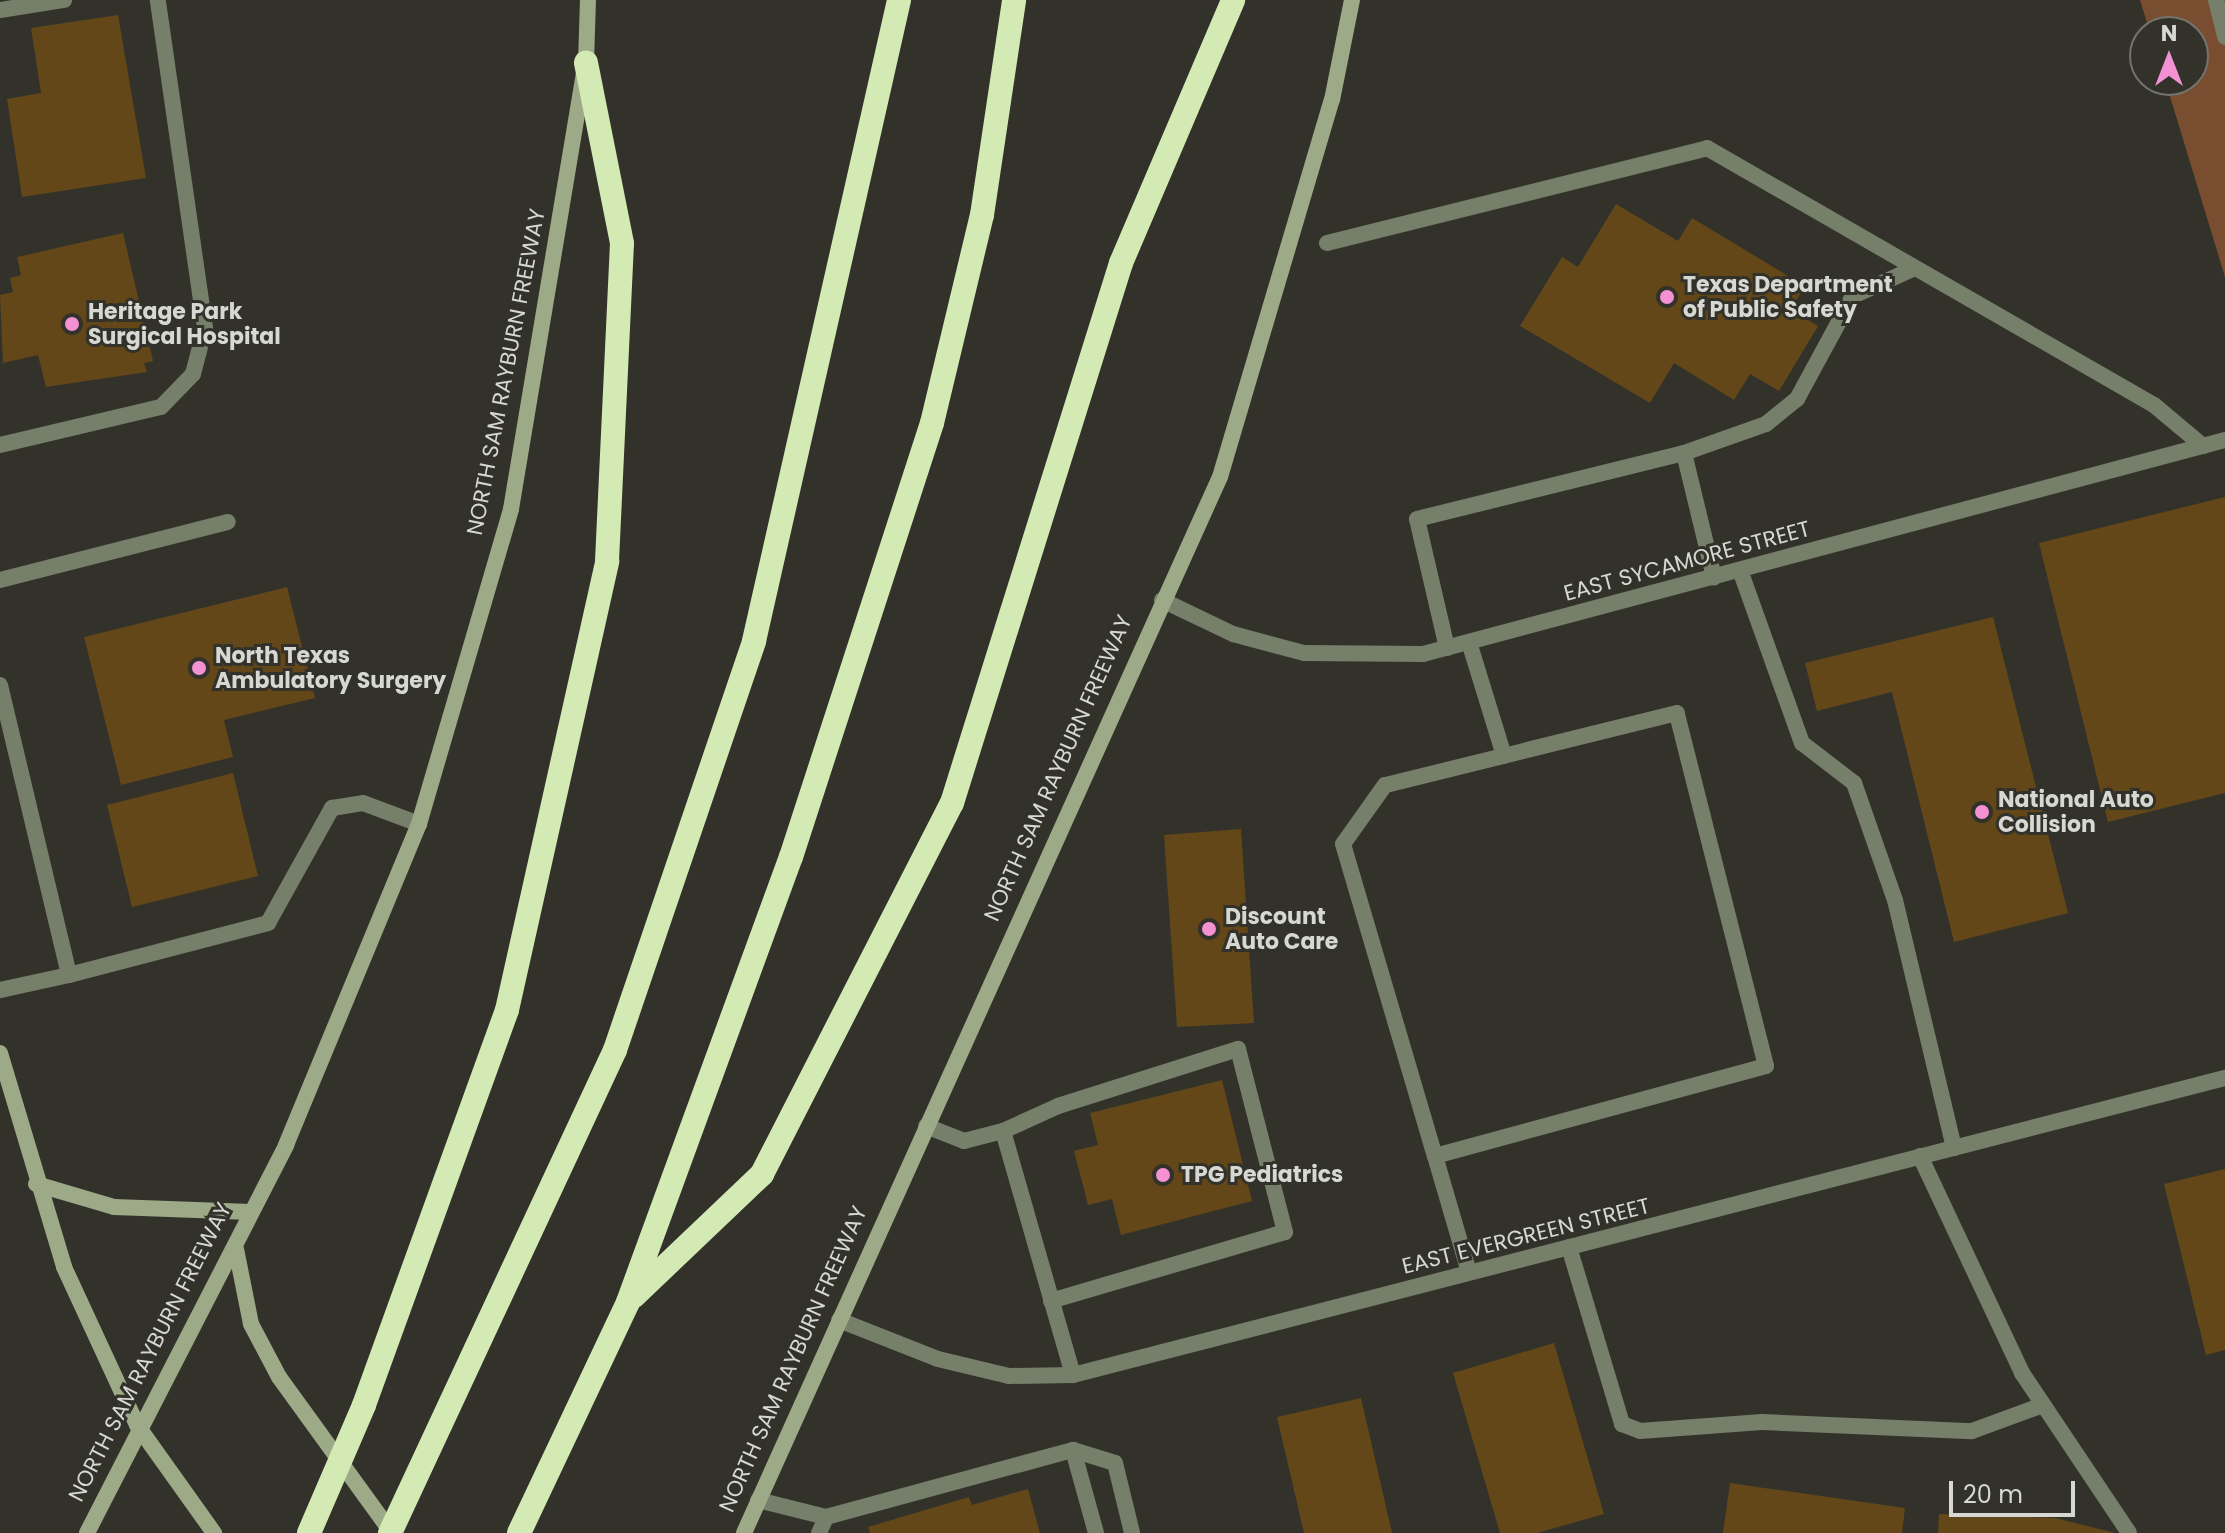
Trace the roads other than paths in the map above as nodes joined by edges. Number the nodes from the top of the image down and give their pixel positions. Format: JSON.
{"nodes":[{"id":1,"x":64,"y":0,"type":"edge"},
{"id":2,"x":158,"y":0,"type":"edge"},
{"id":3,"x":588,"y":0,"type":"edge"},
{"id":4,"x":899,"y":0,"type":"edge"},
{"id":5,"x":1014,"y":0,"type":"edge"},
{"id":6,"x":1233,"y":0,"type":"edge"},
{"id":7,"x":1352,"y":0,"type":"edge"},
{"id":8,"x":2216,"y":0,"type":"edge"},
{"id":9,"x":0,"y":10,"type":"edge"},
{"id":10,"x":2225,"y":37,"type":"edge"},
{"id":11,"x":586,"y":63,"type":"junction"},
{"id":12,"x":1327,"y":243,"type":"dead end"},
{"id":13,"x":1915,"y":268,"type":"junction"},
{"id":14,"x":2225,"y":440,"type":"edge"},
{"id":15,"x":0,"y":445,"type":"edge"},
{"id":16,"x":2203,"y":446,"type":"junction"},
{"id":17,"x":1684,"y":453,"type":"junction"},
{"id":18,"x":228,"y":522,"type":"dead end"},
{"id":19,"x":1740,"y":570,"type":"junction"},
{"id":20,"x":1,"y":574,"type":"edge"},
{"id":21,"x":1714,"y":577,"type":"junction"},
{"id":22,"x":1162,"y":600,"type":"junction"},
{"id":23,"x":1469,"y":642,"type":"junction"},
{"id":24,"x":1447,"y":648,"type":"junction"},
{"id":25,"x":0,"y":685,"type":"edge"},
{"id":26,"x":1504,"y":756,"type":"junction"},
{"id":27,"x":419,"y":824,"type":"junction"},
{"id":28,"x":69,"y":975,"type":"junction"},
{"id":29,"x":0,"y":990,"type":"edge"},
{"id":30,"x":0,"y":1053,"type":"edge"},
{"id":31,"x":2225,"y":1078,"type":"edge"},
{"id":32,"x":4,"y":1086,"type":"edge"},
{"id":33,"x":926,"y":1126,"type":"junction"},
{"id":34,"x":1003,"y":1131,"type":"junction"},
{"id":35,"x":1954,"y":1148,"type":"junction"},
{"id":36,"x":1435,"y":1156,"type":"junction"},
{"id":37,"x":1920,"y":1156,"type":"junction"},
{"id":38,"x":36,"y":1184,"type":"junction"},
{"id":39,"x":251,"y":1212,"type":"junction"},
{"id":40,"x":1569,"y":1247,"type":"junction"},
{"id":41,"x":236,"y":1249,"type":"junction"},
{"id":42,"x":1469,"y":1272,"type":"junction"},
{"id":43,"x":1051,"y":1301,"type":"junction"},
{"id":44,"x":628,"y":1302,"type":"junction"},
{"id":45,"x":839,"y":1320,"type":"junction"},
{"id":46,"x":1073,"y":1375,"type":"junction"},
{"id":47,"x":2043,"y":1405,"type":"junction"},
{"id":48,"x":137,"y":1425,"type":"junction"},
{"id":49,"x":1073,"y":1450,"type":"junction"},
{"id":50,"x":758,"y":1500,"type":"junction"},
{"id":51,"x":823,"y":1525,"type":"edge"},
{"id":52,"x":87,"y":1533,"type":"edge"},
{"id":53,"x":214,"y":1533,"type":"edge"},
{"id":54,"x":309,"y":1533,"type":"edge"},
{"id":55,"x":391,"y":1533,"type":"edge"},
{"id":56,"x":519,"y":1533,"type":"edge"},
{"id":57,"x":744,"y":1533,"type":"edge"},
{"id":58,"x":1096,"y":1533,"type":"edge"},
{"id":59,"x":1132,"y":1533,"type":"edge"},
{"id":60,"x":2129,"y":1533,"type":"edge"}],
"edges":[{"from":1,"to":9,"type":"street"},
{"from":2,"to":15,"type":"street"},
{"from":3,"to":11,"type":"main road","name":"NORTH SAM RAYBURN FREEWAY"},
{"from":4,"to":55,"type":"highway"},
{"from":5,"to":44,"type":"highway"},
{"from":6,"to":44,"type":"highway"},
{"from":7,"to":22,"type":"main road","name":"NORTH SAM RAYBURN FREEWAY"},
{"from":8,"to":10,"type":"street"},
{"from":11,"to":27,"type":"main road","name":"NORTH SAM RAYBURN FREEWAY"},
{"from":11,"to":54,"type":"highway"},
{"from":12,"to":13,"type":"street"},
{"from":13,"to":16,"type":"street"},
{"from":13,"to":17,"type":"street"},
{"from":14,"to":16,"type":"street","name":"EAST SYCAMORE STREET"},
{"from":16,"to":19,"type":"street","name":"EAST SYCAMORE STREET"},
{"from":17,"to":21,"type":"street"},
{"from":17,"to":24,"type":"street"},
{"from":18,"to":20,"type":"street"},
{"from":19,"to":21,"type":"street","name":"EAST SYCAMORE STREET"},
{"from":19,"to":35,"type":"street"},
{"from":21,"to":23,"type":"street","name":"EAST SYCAMORE STREET"},
{"from":22,"to":24,"type":"street","name":"EAST SYCAMORE STREET"},
{"from":22,"to":33,"type":"main road","name":"NORTH SAM RAYBURN FREEWAY"},
{"from":23,"to":24,"type":"street","name":"EAST SYCAMORE STREET"},
{"from":23,"to":26,"type":"street"},
{"from":25,"to":28,"type":"street"},
{"from":26,"to":36,"type":"street"},
{"from":26,"to":36,"type":"street"},
{"from":27,"to":28,"type":"street"},
{"from":27,"to":39,"type":"main road","name":"NORTH SAM RAYBURN FREEWAY"},
{"from":28,"to":29,"type":"street"},
{"from":30,"to":32,"type":"main road"},
{"from":31,"to":35,"type":"street","name":"EAST EVERGREEN STREET"},
{"from":32,"to":38,"type":"main road"},
{"from":33,"to":34,"type":"street"},
{"from":33,"to":45,"type":"main road","name":"NORTH SAM RAYBURN FREEWAY"},
{"from":34,"to":43,"type":"street"},
{"from":34,"to":43,"type":"street"},
{"from":35,"to":37,"type":"street","name":"EAST EVERGREEN STREET"},
{"from":36,"to":42,"type":"street"},
{"from":37,"to":40,"type":"street","name":"EAST EVERGREEN STREET"},
{"from":37,"to":47,"type":"street"},
{"from":38,"to":39,"type":"main road"},
{"from":38,"to":48,"type":"main road"},
{"from":39,"to":41,"type":"main road","name":"NORTH SAM RAYBURN FREEWAY"},
{"from":40,"to":42,"type":"street","name":"EAST EVERGREEN STREET"},
{"from":40,"to":47,"type":"street"},
{"from":41,"to":48,"type":"main road","name":"NORTH SAM RAYBURN FREEWAY"},
{"from":41,"to":55,"type":"main road"},
{"from":42,"to":46,"type":"street","name":"EAST EVERGREEN STREET"},
{"from":43,"to":46,"type":"street"},
{"from":44,"to":56,"type":"highway"},
{"from":45,"to":46,"type":"street","name":"EAST EVERGREEN STREET"},
{"from":45,"to":50,"type":"main road","name":"NORTH SAM RAYBURN FREEWAY"},
{"from":47,"to":60,"type":"street"},
{"from":48,"to":52,"type":"main road","name":"NORTH SAM RAYBURN FREEWAY"},
{"from":48,"to":53,"type":"main road"},
{"from":49,"to":51,"type":"street"},
{"from":49,"to":58,"type":"street"},
{"from":49,"to":59,"type":"street"},
{"from":50,"to":51,"type":"street"},
{"from":50,"to":57,"type":"main road","name":"NORTH SAM RAYBURN FREEWAY"}]}
